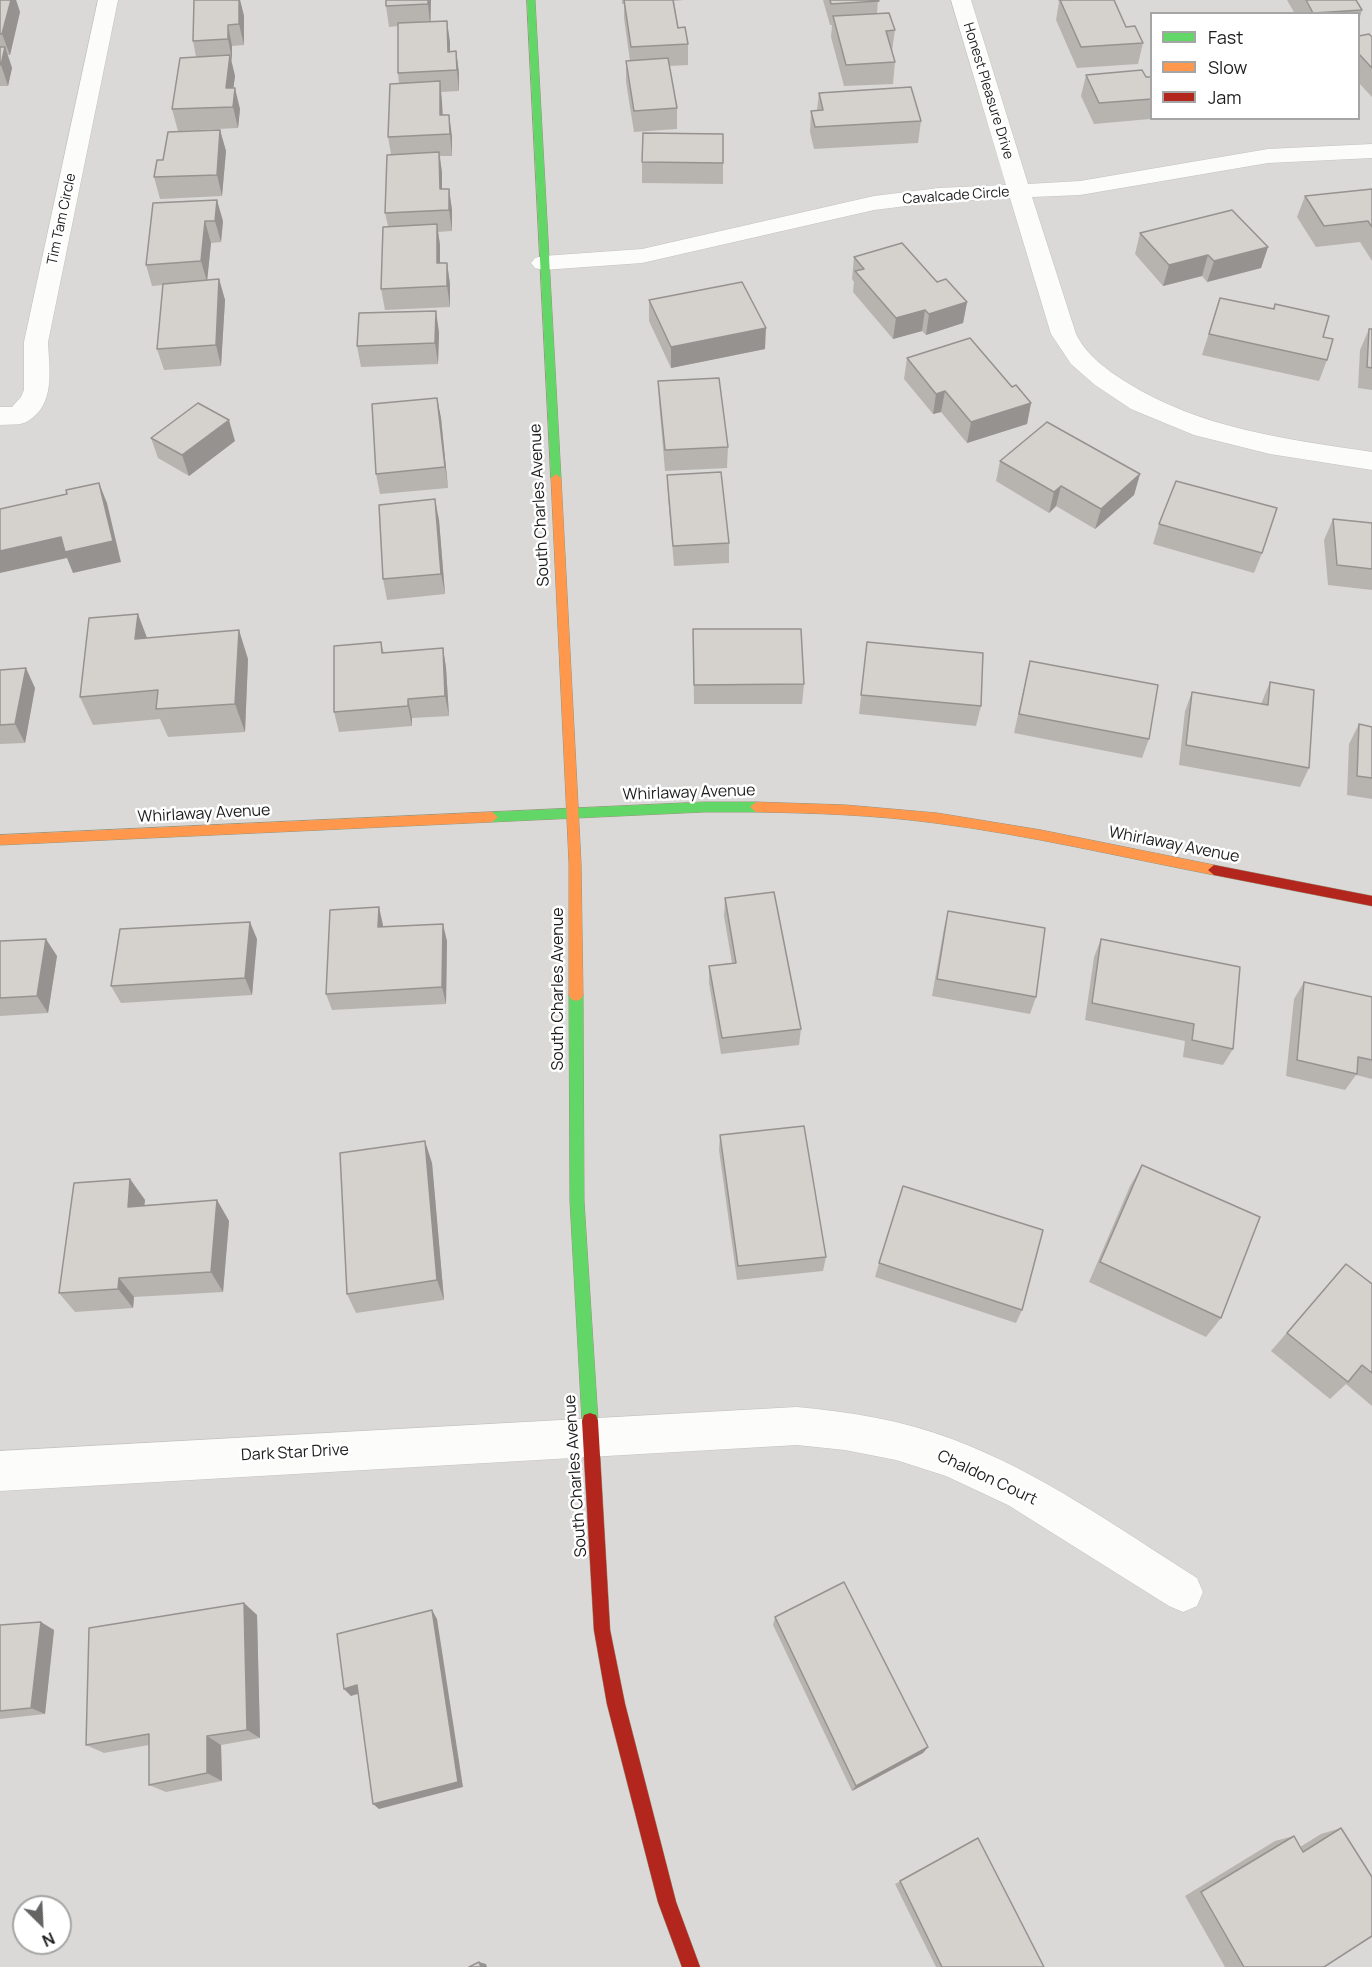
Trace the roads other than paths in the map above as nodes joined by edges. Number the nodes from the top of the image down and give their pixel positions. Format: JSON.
{"nodes":[{"id":1,"x":108,"y":0,"type":"edge"},
{"id":2,"x":531,"y":0,"type":"edge"},
{"id":3,"x":961,"y":0,"type":"edge"},
{"id":4,"x":1372,"y":151,"type":"edge"},
{"id":5,"x":1019,"y":191,"type":"junction"},
{"id":6,"x":543,"y":263,"type":"junction"},
{"id":7,"x":0,"y":416,"type":"edge"},
{"id":8,"x":1372,"y":461,"type":"edge"},
{"id":9,"x":573,"y":814,"type":"junction"},
{"id":10,"x":0,"y":840,"type":"edge"},
{"id":11,"x":1372,"y":901,"type":"edge"},
{"id":12,"x":589,"y":1436,"type":"junction"},
{"id":13,"x":0,"y":1471,"type":"edge"},
{"id":14,"x":1183,"y":1592,"type":"dead end"},
{"id":15,"x":690,"y":1967,"type":"edge"}],
"edges":[{"from":1,"to":7,"type":"street","name":"Tim Tam Circle"},
{"from":2,"to":6,"type":"street","name":"South Charles Avenue"},
{"from":3,"to":5,"type":"street","name":"Honest Pleasure Drive"},
{"from":4,"to":5,"type":"street","name":"Cavalcade Circle"},
{"from":5,"to":6,"type":"street","name":"Cavalcade Circle"},
{"from":5,"to":8,"type":"street","name":"Honest Pleasure Drive"},
{"from":6,"to":9,"type":"street","name":"South Charles Avenue"},
{"from":9,"to":10,"type":"street","name":"Whirlaway Avenue"},
{"from":9,"to":11,"type":"street","name":"Whirlaway Avenue"},
{"from":9,"to":12,"type":"street","name":"South Charles Avenue"},
{"from":12,"to":13,"type":"street","name":"Dark Star Drive"},
{"from":12,"to":14,"type":"street","name":"Chaldon Court"},
{"from":12,"to":15,"type":"street","name":"South Charles Avenue"}]}
